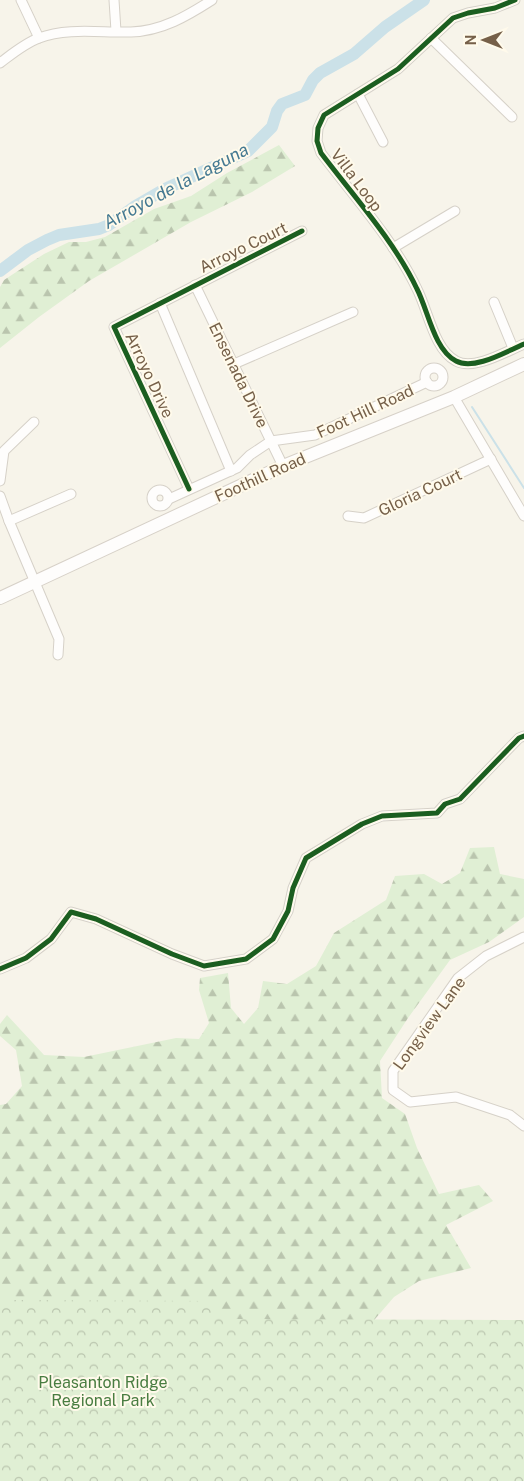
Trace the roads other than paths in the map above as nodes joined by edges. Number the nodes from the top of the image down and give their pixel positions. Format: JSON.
{"nodes":[{"id":1,"x":21,"y":0,"type":"edge"},
{"id":2,"x":114,"y":0,"type":"edge"},
{"id":3,"x":212,"y":0,"type":"edge"},
{"id":4,"x":515,"y":0,"type":"edge"},
{"id":5,"x":116,"y":32,"type":"junction"},
{"id":6,"x":39,"y":38,"type":"junction"},
{"id":7,"x":431,"y":38,"type":"junction"},
{"id":8,"x":0,"y":63,"type":"edge"},
{"id":9,"x":358,"y":94,"type":"junction"},
{"id":10,"x":512,"y":117,"type":"dead end"},
{"id":11,"x":382,"y":142,"type":"dead end"},
{"id":12,"x":455,"y":211,"type":"dead end"},
{"id":13,"x":302,"y":231,"type":"dead end"},
{"id":14,"x":394,"y":248,"type":"junction"},
{"id":15,"x":195,"y":284,"type":"junction"},
{"id":16,"x":494,"y":302,"type":"dead end"},
{"id":17,"x":160,"y":303,"type":"junction"},
{"id":18,"x":353,"y":312,"type":"dead end"},
{"id":19,"x":524,"y":344,"type":"edge"},
{"id":20,"x":513,"y":348,"type":"junction"},
{"id":21,"x":234,"y":364,"type":"junction"},
{"id":22,"x":524,"y":364,"type":"edge"},
{"id":23,"x":427,"y":382,"type":"dead end"},
{"id":24,"x":454,"y":397,"type":"junction"},
{"id":25,"x":34,"y":422,"type":"dead end"},
{"id":26,"x":271,"y":441,"type":"junction"},
{"id":27,"x":491,"y":459,"type":"junction"},
{"id":28,"x":283,"y":466,"type":"junction"},
{"id":29,"x":231,"y":471,"type":"junction"},
{"id":30,"x":0,"y":482,"type":"edge"},
{"id":31,"x":189,"y":490,"type":"junction"},
{"id":32,"x":71,"y":494,"type":"dead end"},
{"id":33,"x":0,"y":496,"type":"edge"},
{"id":34,"x":169,"y":499,"type":"dead end"},
{"id":35,"x":348,"y":516,"type":"dead end"},
{"id":36,"x":524,"y":516,"type":"edge"},
{"id":37,"x":9,"y":521,"type":"junction"},
{"id":38,"x":35,"y":583,"type":"junction"},
{"id":39,"x":0,"y":598,"type":"edge"},
{"id":40,"x":58,"y":655,"type":"dead end"},
{"id":41,"x":524,"y":736,"type":"edge"},
{"id":42,"x":524,"y":937,"type":"edge"},
{"id":43,"x":0,"y":969,"type":"edge"},
{"id":44,"x":524,"y":1126,"type":"edge"}],
"edges":[{"from":1,"to":6,"type":"street"},
{"from":2,"to":5,"type":"street"},
{"from":3,"to":5,"type":"street"},
{"from":4,"to":7,"type":"street","name":"Villa Loop"},
{"from":5,"to":6,"type":"street"},
{"from":6,"to":8,"type":"street"},
{"from":7,"to":9,"type":"street","name":"Villa Loop"},
{"from":7,"to":10,"type":"street"},
{"from":9,"to":11,"type":"street"},
{"from":9,"to":14,"type":"street","name":"Villa Loop"},
{"from":12,"to":14,"type":"street"},
{"from":13,"to":15,"type":"street","name":"Arroyo Court"},
{"from":14,"to":20,"type":"street","name":"Villa Loop"},
{"from":15,"to":17,"type":"street","name":"Arroyo Drive"},
{"from":15,"to":21,"type":"street","name":"Ensenada Drive"},
{"from":16,"to":20,"type":"street"},
{"from":17,"to":29,"type":"street"},
{"from":17,"to":31,"type":"street","name":"Arroyo Drive"},
{"from":18,"to":21,"type":"street"},
{"from":19,"to":20,"type":"street","name":"Villa Loop"},
{"from":21,"to":26,"type":"street","name":"Ensenada Drive"},
{"from":22,"to":24,"type":"main road","name":"Foothill Road"},
{"from":23,"to":26,"type":"street","name":"Foot Hill Road"},
{"from":24,"to":27,"type":"street"},
{"from":24,"to":28,"type":"main road","name":"Foothill Road"},
{"from":25,"to":30,"type":"street"},
{"from":26,"to":28,"type":"street","name":"Ensenada Drive"},
{"from":26,"to":29,"type":"street","name":"Foot Hill Road"},
{"from":27,"to":35,"type":"street","name":"Gloria Court"},
{"from":27,"to":36,"type":"street"},
{"from":28,"to":38,"type":"main road","name":"Foothill Road"},
{"from":29,"to":31,"type":"street","name":"Foot Hill Road"},
{"from":31,"to":34,"type":"street","name":"Foot Hill Road"},
{"from":32,"to":37,"type":"street"},
{"from":33,"to":37,"type":"street"},
{"from":37,"to":38,"type":"street"},
{"from":38,"to":39,"type":"main road","name":"Foothill Road"},
{"from":38,"to":40,"type":"street"},
{"from":41,"to":43,"type":"street"},
{"from":42,"to":44,"type":"street","name":"Longview Lane"}]}
